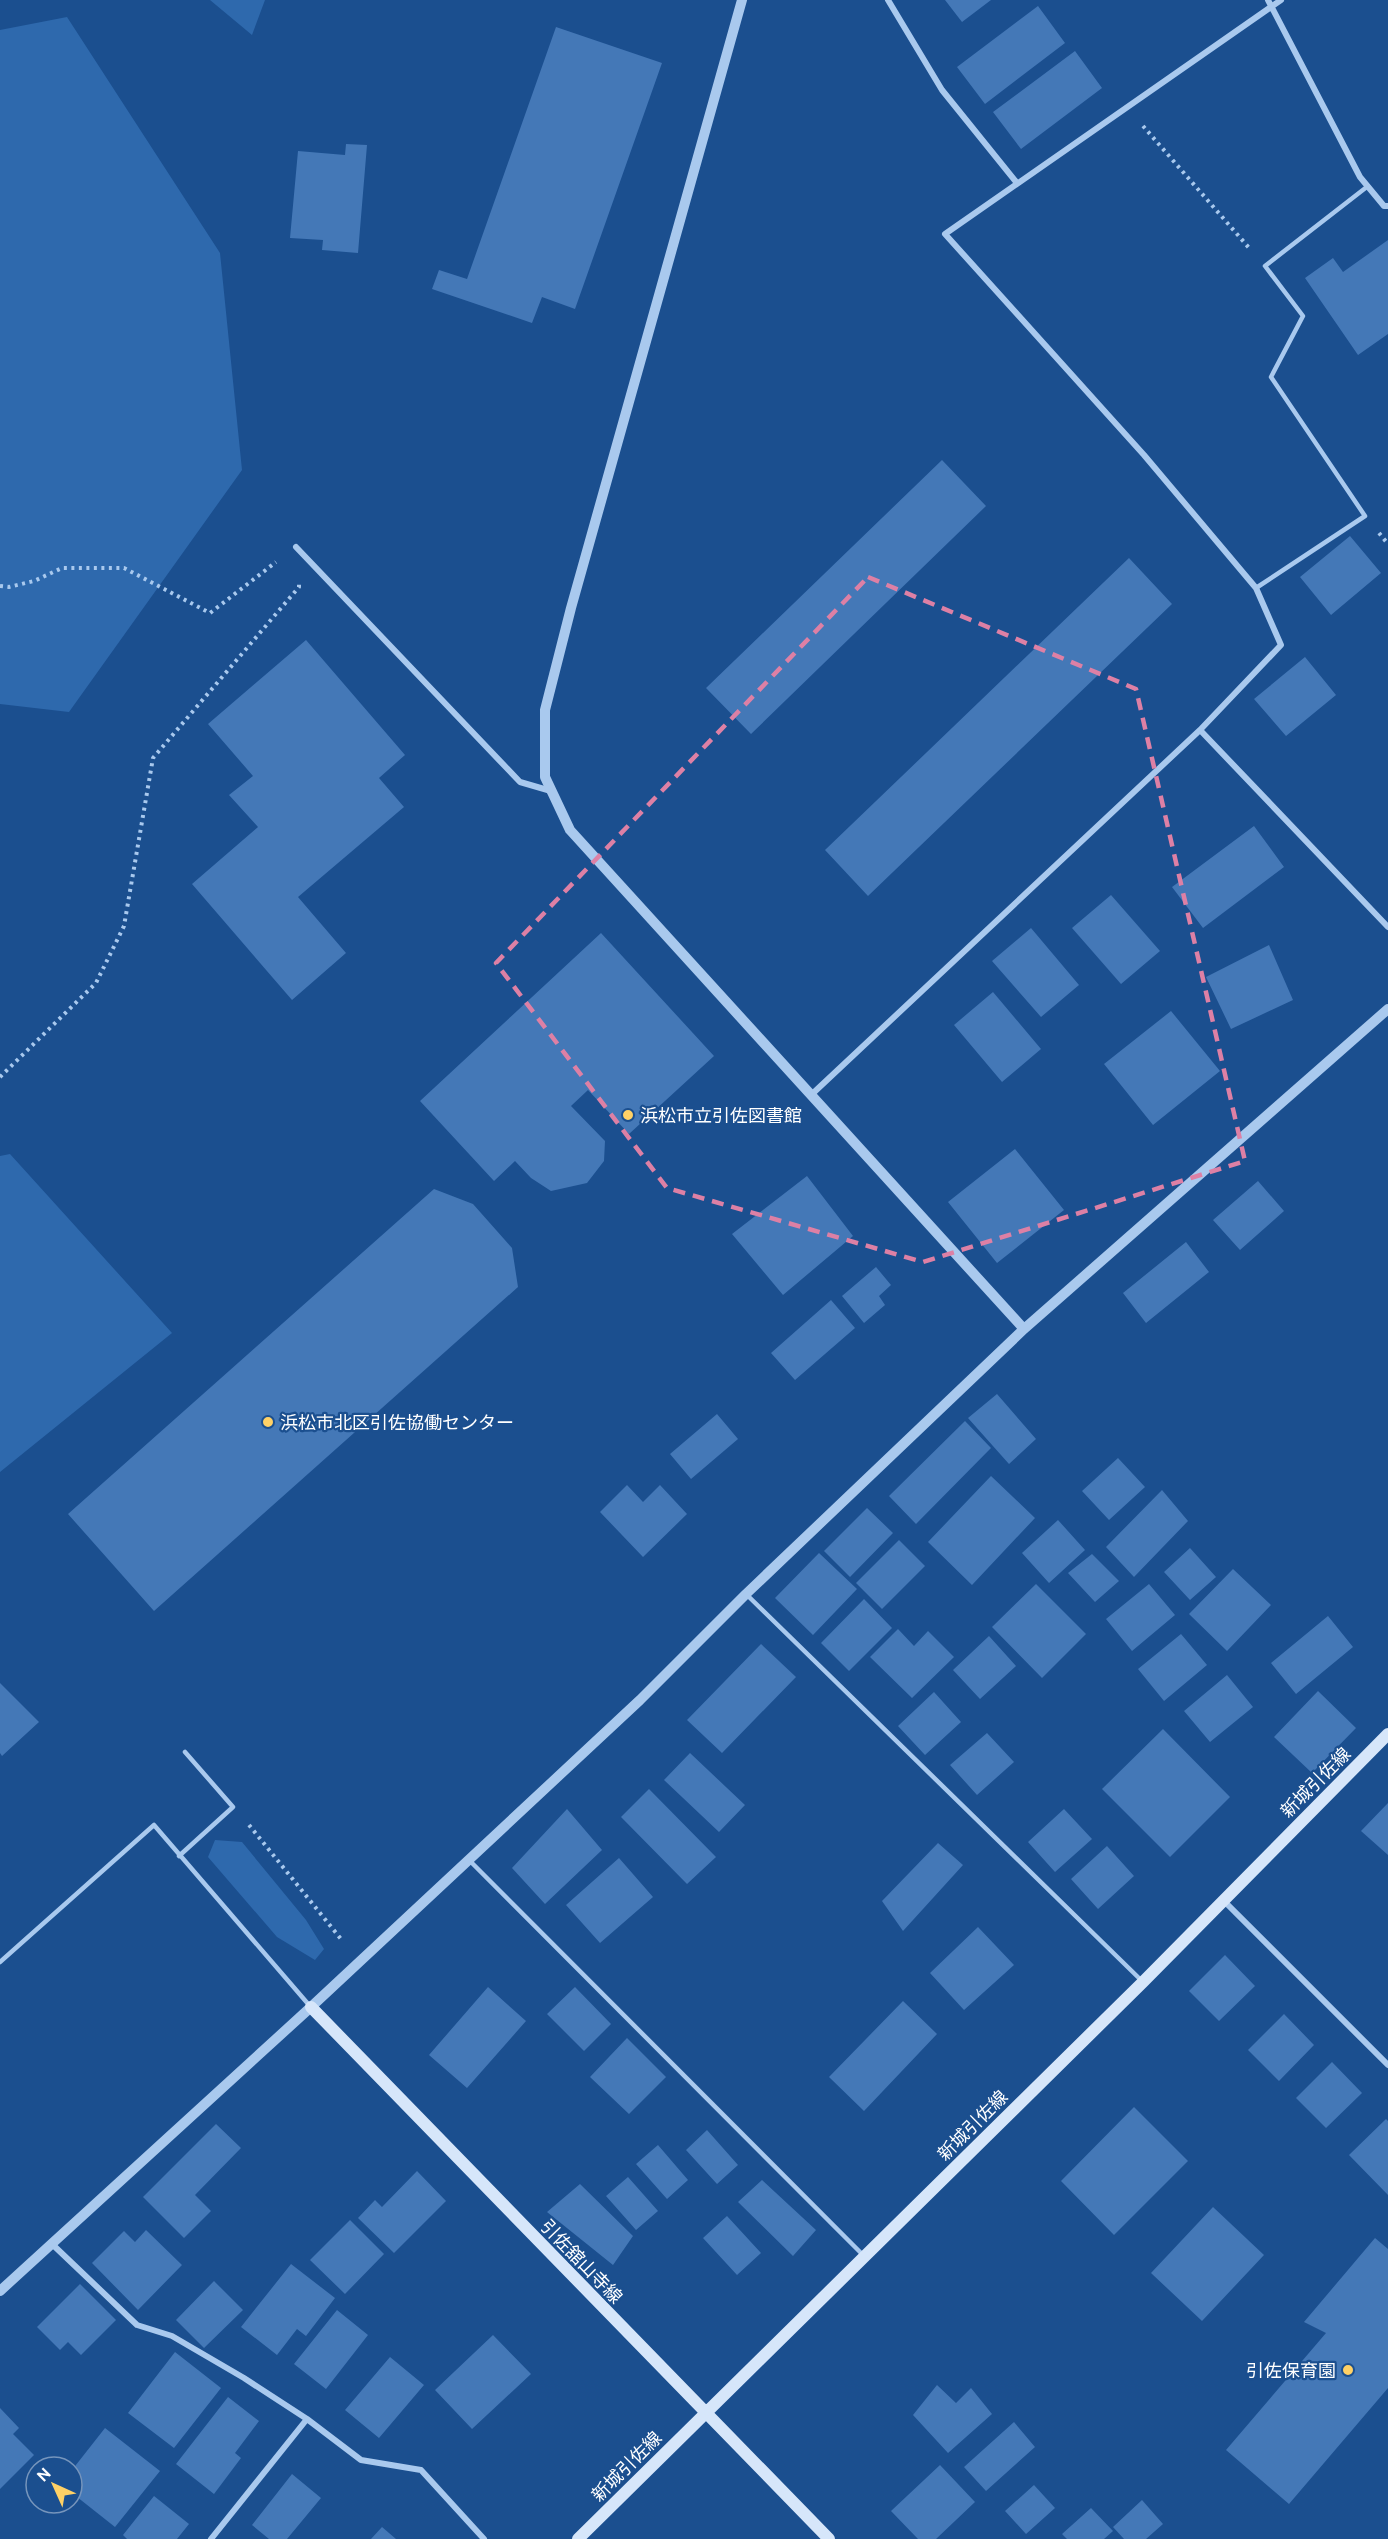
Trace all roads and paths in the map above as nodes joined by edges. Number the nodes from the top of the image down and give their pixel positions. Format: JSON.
{"nodes":[{"id":1,"x":742,"y":0,"type":"edge"},
{"id":2,"x":888,"y":0,"type":"edge"},
{"id":3,"x":1281,"y":0,"type":"edge"},
{"id":4,"x":1270,"y":3,"type":"edge"},
{"id":5,"x":1126,"y":108,"type":"junction"},
{"id":6,"x":1017,"y":183,"type":"junction"},
{"id":7,"x":1368,"y":186,"type":"junction"},
{"id":8,"x":1388,"y":206,"type":"edge"},
{"id":9,"x":1265,"y":266,"type":"junction"},
{"id":10,"x":296,"y":547,"type":"junction"},
{"id":11,"x":0,"y":586,"type":"edge"},
{"id":12,"x":1256,"y":588,"type":"junction"},
{"id":13,"x":1200,"y":730,"type":"junction"},
{"id":14,"x":554,"y":792,"type":"junction"},
{"id":15,"x":1388,"y":927,"type":"edge"},
{"id":16,"x":1388,"y":1009,"type":"edge"},
{"id":17,"x":0,"y":1077,"type":"edge"},
{"id":18,"x":809,"y":1096,"type":"junction"},
{"id":19,"x":1024,"y":1329,"type":"junction"},
{"id":20,"x":746,"y":1594,"type":"junction"},
{"id":21,"x":1388,"y":1734,"type":"edge"},
{"id":22,"x":185,"y":1752,"type":"dead end"},
{"id":23,"x":233,"y":1807,"type":"junction"},
{"id":24,"x":179,"y":1856,"type":"junction"},
{"id":25,"x":469,"y":1860,"type":"junction"},
{"id":26,"x":1222,"y":1900,"type":"junction"},
{"id":27,"x":341,"y":1939,"type":"dead end"},
{"id":28,"x":0,"y":1962,"type":"edge"},
{"id":29,"x":1143,"y":1982,"type":"junction"},
{"id":30,"x":311,"y":2007,"type":"junction"},
{"id":31,"x":1388,"y":2065,"type":"edge"},
{"id":32,"x":52,"y":2244,"type":"junction"},
{"id":33,"x":865,"y":2256,"type":"junction"},
{"id":34,"x":0,"y":2291,"type":"edge"},
{"id":35,"x":705,"y":2414,"type":"junction"},
{"id":36,"x":308,"y":2420,"type":"junction"},
{"id":37,"x":211,"y":2539,"type":"edge"},
{"id":38,"x":484,"y":2539,"type":"edge"},
{"id":39,"x":578,"y":2539,"type":"edge"},
{"id":40,"x":829,"y":2539,"type":"edge"}],
"edges":[{"from":1,"to":14,"type":"street"},
{"from":2,"to":6,"type":"street"},
{"from":3,"to":4,"type":"street"},
{"from":4,"to":5,"type":"street"},
{"from":4,"to":7,"type":"street"},
{"from":5,"to":6,"type":"street"},
{"from":5,"to":9,"type":"path"},
{"from":6,"to":12,"type":"street"},
{"from":7,"to":8,"type":"street"},
{"from":7,"to":9,"type":"lane"},
{"from":9,"to":12,"type":"lane"},
{"from":10,"to":11,"type":"path"},
{"from":10,"to":14,"type":"street"},
{"from":10,"to":17,"type":"path"},
{"from":12,"to":13,"type":"street"},
{"from":13,"to":15,"type":"street"},
{"from":13,"to":18,"type":"street"},
{"from":14,"to":18,"type":"street"},
{"from":16,"to":19,"type":"street"},
{"from":18,"to":19,"type":"street"},
{"from":19,"to":20,"type":"street"},
{"from":20,"to":25,"type":"street"},
{"from":20,"to":29,"type":"lane"},
{"from":21,"to":26,"type":"main road","name":"新城引佐線"},
{"from":22,"to":23,"type":"lane"},
{"from":23,"to":24,"type":"lane"},
{"from":23,"to":27,"type":"path"},
{"from":24,"to":28,"type":"lane"},
{"from":24,"to":30,"type":"lane"},
{"from":25,"to":30,"type":"street"},
{"from":25,"to":33,"type":"lane"},
{"from":26,"to":29,"type":"main road","name":"新城引佐線"},
{"from":26,"to":31,"type":"street"},
{"from":29,"to":33,"type":"main road","name":"新城引佐線"},
{"from":30,"to":32,"type":"street"},
{"from":30,"to":35,"type":"main road","name":"引佐舘山寺線"},
{"from":32,"to":34,"type":"street"},
{"from":32,"to":36,"type":"street"},
{"from":33,"to":35,"type":"main road","name":"新城引佐線"},
{"from":35,"to":39,"type":"main road","name":"新城引佐線"},
{"from":35,"to":40,"type":"main road","name":"引佐舘山寺線"},
{"from":36,"to":37,"type":"street"},
{"from":36,"to":38,"type":"street"}]}
